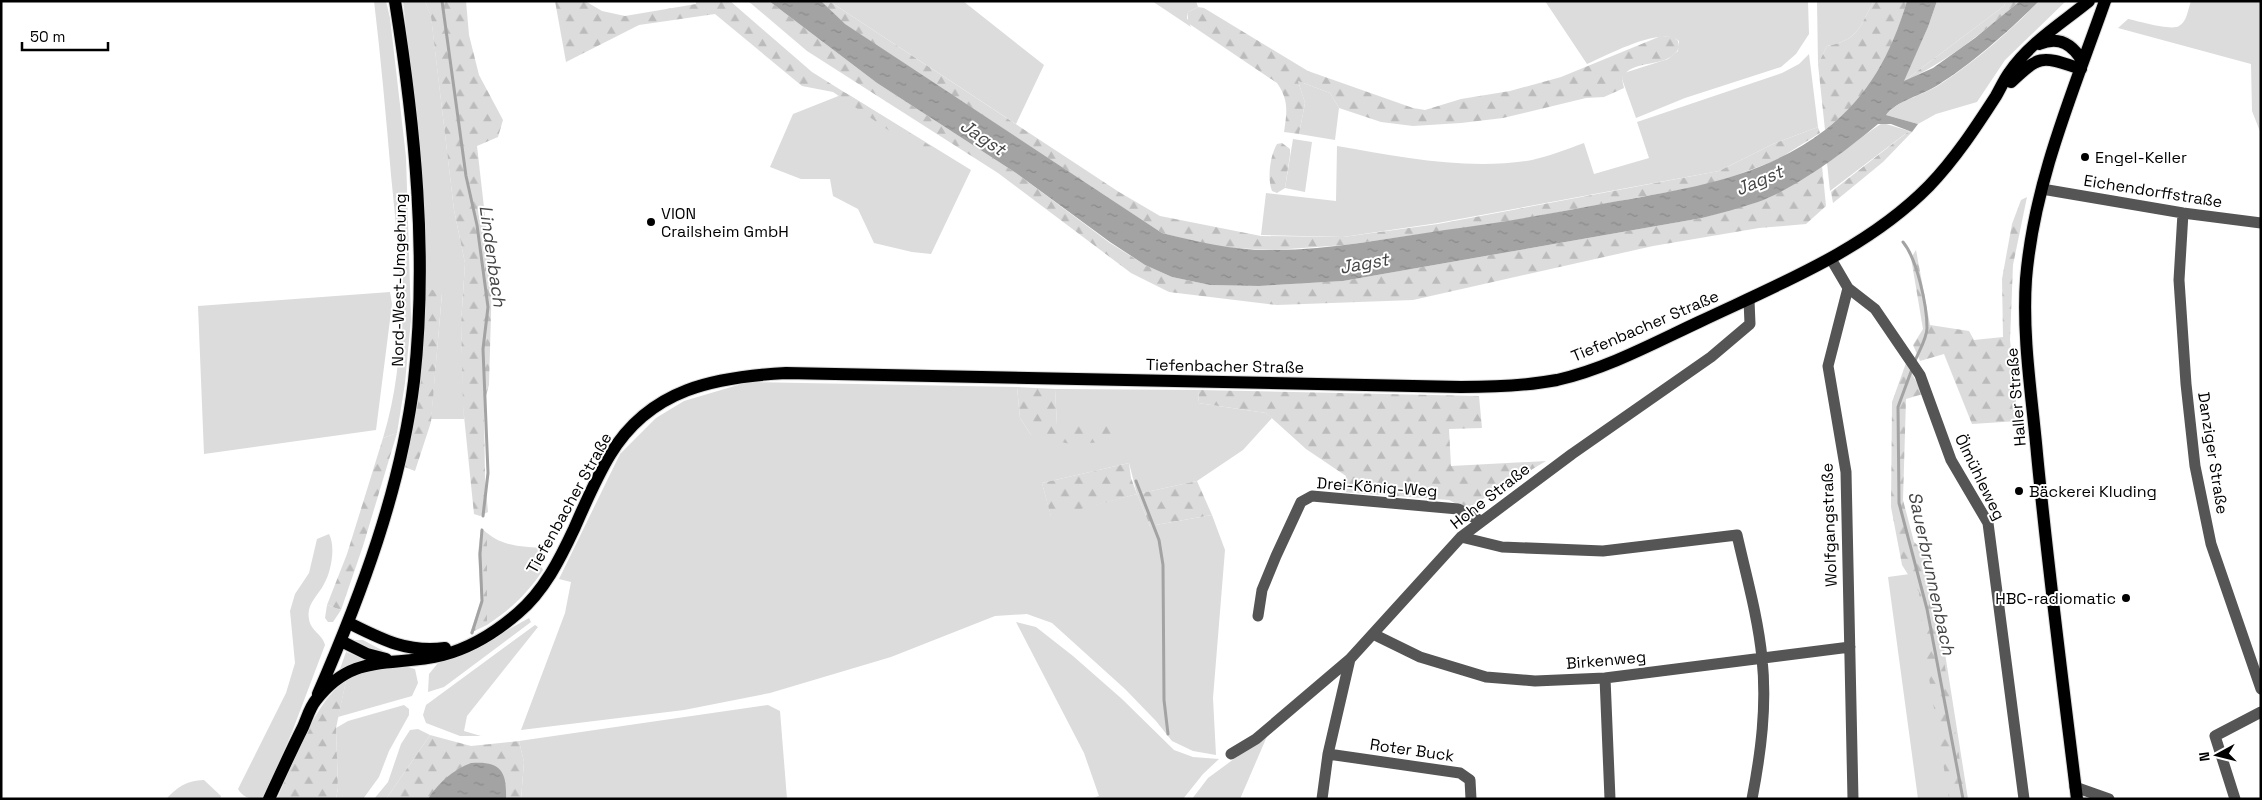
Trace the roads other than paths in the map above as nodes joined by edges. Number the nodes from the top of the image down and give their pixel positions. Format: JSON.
{"nodes":[{"id":1,"x":395,"y":1,"type":"edge"},
{"id":2,"x":2088,"y":1,"type":"edge"},
{"id":3,"x":2105,"y":1,"type":"edge"},
{"id":4,"x":2035,"y":46,"type":"junction"},
{"id":5,"x":2082,"y":66,"type":"junction"},
{"id":6,"x":1996,"y":96,"type":"junction"},
{"id":7,"x":2042,"y":189,"type":"junction"},
{"id":8,"x":2183,"y":213,"type":"junction"},
{"id":9,"x":2261,"y":222,"type":"edge"},
{"id":10,"x":1831,"y":259,"type":"junction"},
{"id":11,"x":1848,"y":288,"type":"junction"},
{"id":12,"x":1748,"y":300,"type":"junction"},
{"id":13,"x":1481,"y":521,"type":"junction"},
{"id":14,"x":1461,"y":537,"type":"junction"},
{"id":15,"x":1258,"y":616,"type":"dead end"},
{"id":16,"x":349,"y":622,"type":"junction"},
{"id":17,"x":1374,"y":634,"type":"junction"},
{"id":18,"x":485,"y":636,"type":"junction"},
{"id":19,"x":341,"y":641,"type":"junction"},
{"id":20,"x":1850,"y":647,"type":"junction"},
{"id":21,"x":1762,"y":658,"type":"junction"},
{"id":22,"x":1350,"y":660,"type":"junction"},
{"id":23,"x":399,"y":661,"type":"junction"},
{"id":24,"x":1605,"y":678,"type":"junction"},
{"id":25,"x":2261,"y":689,"type":"edge"},
{"id":26,"x":315,"y":701,"type":"junction"},
{"id":27,"x":2261,"y":712,"type":"edge"},
{"id":28,"x":1231,"y":754,"type":"dead end"},
{"id":29,"x":1328,"y":754,"type":"junction"},
{"id":30,"x":2077,"y":795,"type":"edge"},
{"id":31,"x":2104,"y":796,"type":"edge"},
{"id":32,"x":269,"y":799,"type":"edge"},
{"id":33,"x":1322,"y":799,"type":"edge"},
{"id":34,"x":1471,"y":799,"type":"edge"},
{"id":35,"x":1610,"y":799,"type":"edge"},
{"id":36,"x":1752,"y":799,"type":"edge"},
{"id":37,"x":1853,"y":799,"type":"edge"},
{"id":38,"x":2024,"y":799,"type":"edge"},
{"id":39,"x":2235,"y":799,"type":"edge"}],
"edges":[{"from":1,"to":16,"type":"main road","name":"Nord-West-Umgehung"},
{"from":2,"to":4,"type":"main road","name":"Tiefenbacher Straße"},
{"from":3,"to":5,"type":"main road","name":"Haller Straße"},
{"from":4,"to":5,"type":"main road"},
{"from":4,"to":6,"type":"main road","name":"Tiefenbacher Straße"},
{"from":5,"to":6,"type":"main road","name":"Tiefenbacher Straße"},
{"from":5,"to":7,"type":"main road","name":"Haller Straße"},
{"from":6,"to":10,"type":"main road","name":"Tiefenbacher Straße"},
{"from":7,"to":8,"type":"street","name":"Eichendorffstraße"},
{"from":7,"to":30,"type":"main road","name":"Haller Straße"},
{"from":8,"to":9,"type":"street","name":"Eichendorffstraße"},
{"from":8,"to":25,"type":"street","name":"Danziger Straße"},
{"from":10,"to":11,"type":"street"},
{"from":10,"to":12,"type":"main road","name":"Tiefenbacher Straße"},
{"from":11,"to":20,"type":"street","name":"Wolfgangstraße"},
{"from":11,"to":38,"type":"street","name":"Ölmühleweg"},
{"from":12,"to":13,"type":"street","name":"Hohe Straße"},
{"from":12,"to":18,"type":"main road","name":"Tiefenbacher Straße"},
{"from":13,"to":14,"type":"street","name":"Hohe Straße"},
{"from":13,"to":15,"type":"street","name":"Drei-König-Weg"},
{"from":14,"to":17,"type":"street","name":"Hohe Straße"},
{"from":14,"to":21,"type":"street"},
{"from":16,"to":18,"type":"main road","name":"Tiefenbacher Straße"},
{"from":16,"to":19,"type":"main road","name":"Nord-West-Umgehung"},
{"from":17,"to":22,"type":"street","name":"Hohe Straße"},
{"from":17,"to":24,"type":"street","name":"Birkenweg"},
{"from":18,"to":23,"type":"main road","name":"Tiefenbacher Straße"},
{"from":19,"to":23,"type":"main road","name":"Tiefenbacher Straße"},
{"from":19,"to":26,"type":"main road","name":"Nord-West-Umgehung"},
{"from":20,"to":21,"type":"street","name":"Birkenweg"},
{"from":20,"to":37,"type":"street","name":"Wolfgangstraße"},
{"from":21,"to":24,"type":"street","name":"Birkenweg"},
{"from":21,"to":36,"type":"street"},
{"from":22,"to":28,"type":"street","name":"Hohe Straße"},
{"from":22,"to":29,"type":"street"},
{"from":23,"to":26,"type":"main road","name":"Tiefenbacher Straße"},
{"from":24,"to":35,"type":"street"},
{"from":26,"to":32,"type":"main road","name":"Tiefenbacher Straße"},
{"from":27,"to":39,"type":"street"},
{"from":29,"to":33,"type":"street"},
{"from":29,"to":34,"type":"street","name":"Roter Buck"},
{"from":30,"to":31,"type":"street"}]}
